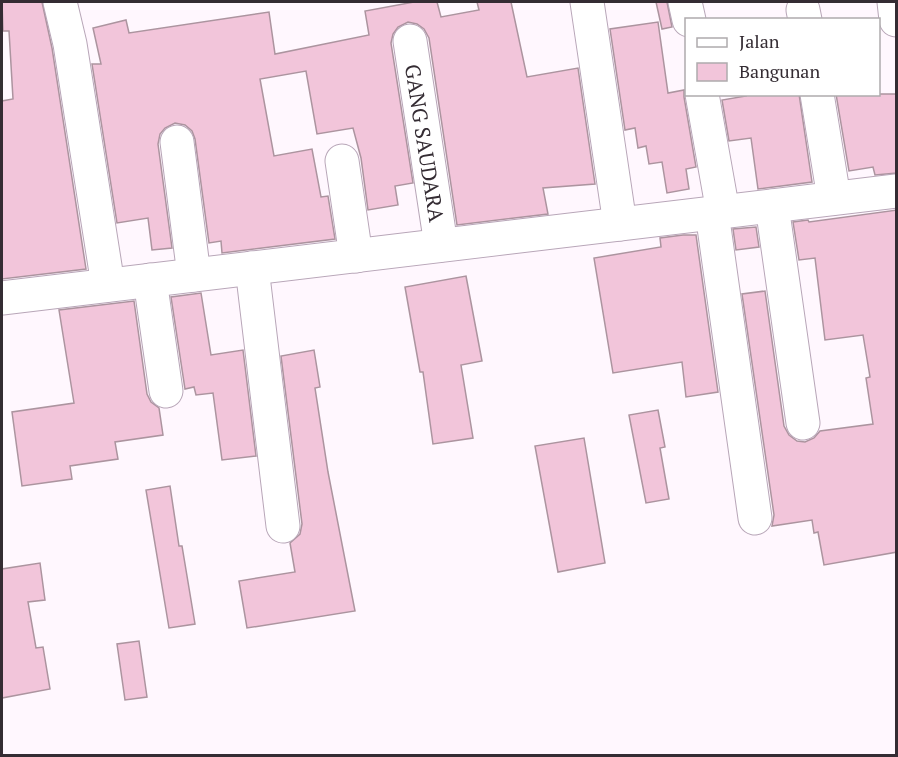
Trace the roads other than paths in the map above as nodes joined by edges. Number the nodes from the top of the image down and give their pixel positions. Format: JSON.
{"nodes":[{"id":1,"x":60,"y":2,"type":"edge"},
{"id":2,"x":587,"y":2,"type":"edge"},
{"id":3,"x":685,"y":2,"type":"edge"},
{"id":4,"x":688,"y":18,"type":"edge"},
{"id":5,"x":410,"y":41,"type":"dead end"},
{"id":6,"x":702,"y":96,"type":"edge"},
{"id":7,"x":817,"y":96,"type":"edge"},
{"id":8,"x":177,"y":142,"type":"dead end"},
{"id":9,"x":342,"y":161,"type":"dead end"},
{"id":10,"x":897,"y":191,"type":"edge"},
{"id":11,"x":834,"y":198,"type":"junction"},
{"id":12,"x":772,"y":206,"type":"junction"},
{"id":13,"x":718,"y":213,"type":"junction"},
{"id":14,"x":620,"y":224,"type":"junction"},
{"id":15,"x":441,"y":245,"type":"junction"},
{"id":16,"x":356,"y":256,"type":"junction"},
{"id":17,"x":252,"y":268,"type":"junction"},
{"id":18,"x":194,"y":275,"type":"junction"},
{"id":19,"x":150,"y":280,"type":"junction"},
{"id":20,"x":108,"y":285,"type":"junction"},
{"id":21,"x":2,"y":298,"type":"edge"},
{"id":22,"x":166,"y":391,"type":"dead end"},
{"id":23,"x":803,"y":423,"type":"dead end"},
{"id":24,"x":755,"y":518,"type":"dead end"},
{"id":25,"x":283,"y":526,"type":"dead end"}],
"edges":[{"from":1,"to":20,"type":"street"},
{"from":2,"to":14,"type":"street"},
{"from":3,"to":4,"type":"street"},
{"from":5,"to":15,"type":"street","name":"GANG SAUDARA"},
{"from":6,"to":13,"type":"street"},
{"from":7,"to":11,"type":"street"},
{"from":8,"to":18,"type":"street"},
{"from":9,"to":16,"type":"street"},
{"from":10,"to":11,"type":"street"},
{"from":11,"to":12,"type":"street"},
{"from":12,"to":13,"type":"street"},
{"from":12,"to":23,"type":"street"},
{"from":13,"to":14,"type":"street"},
{"from":13,"to":24,"type":"street"},
{"from":14,"to":15,"type":"street"},
{"from":15,"to":16,"type":"street"},
{"from":16,"to":17,"type":"street"},
{"from":17,"to":18,"type":"street"},
{"from":17,"to":25,"type":"street"},
{"from":18,"to":19,"type":"street"},
{"from":19,"to":20,"type":"street"},
{"from":19,"to":22,"type":"street"},
{"from":20,"to":21,"type":"street"}]}
